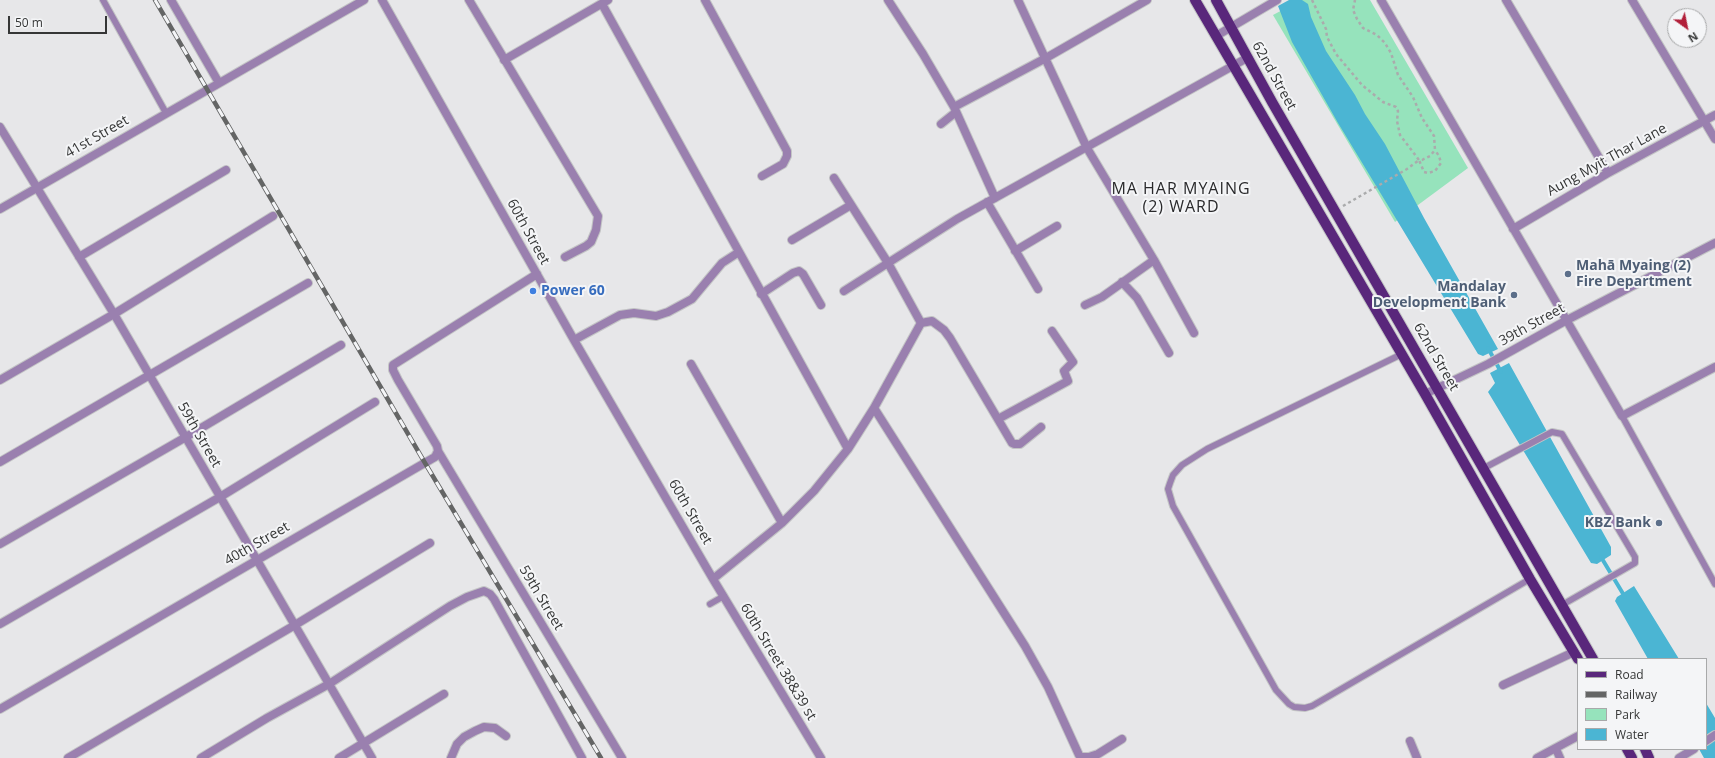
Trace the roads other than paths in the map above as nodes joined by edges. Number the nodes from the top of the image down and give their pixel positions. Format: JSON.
{"nodes":[{"id":1,"x":103,"y":0,"type":"edge"},
{"id":2,"x":171,"y":0,"type":"edge"},
{"id":3,"x":364,"y":0,"type":"edge"},
{"id":4,"x":382,"y":0,"type":"edge"},
{"id":5,"x":469,"y":0,"type":"edge"},
{"id":6,"x":705,"y":0,"type":"edge"},
{"id":7,"x":888,"y":0,"type":"edge"},
{"id":8,"x":1018,"y":0,"type":"edge"},
{"id":9,"x":1148,"y":0,"type":"edge"},
{"id":10,"x":1195,"y":0,"type":"edge"},
{"id":11,"x":1216,"y":0,"type":"edge"},
{"id":12,"x":1277,"y":0,"type":"edge"},
{"id":13,"x":1381,"y":0,"type":"edge"},
{"id":14,"x":1506,"y":0,"type":"edge"},
{"id":15,"x":1632,"y":0,"type":"edge"},
{"id":16,"x":605,"y":2,"type":"edge"},
{"id":17,"x":1231,"y":26,"type":"junction"},
{"id":18,"x":1216,"y":36,"type":"junction"},
{"id":19,"x":1046,"y":58,"type":"junction"},
{"id":20,"x":1247,"y":58,"type":"junction"},
{"id":21,"x":504,"y":60,"type":"junction"},
{"id":22,"x":1234,"y":66,"type":"junction"},
{"id":23,"x":219,"y":83,"type":"junction"},
{"id":24,"x":955,"y":110,"type":"junction"},
{"id":25,"x":166,"y":113,"type":"junction"},
{"id":26,"x":1715,"y":115,"type":"edge"},
{"id":27,"x":1704,"y":120,"type":"junction"},
{"id":28,"x":941,"y":124,"type":"dead end"},
{"id":29,"x":0,"y":127,"type":"edge"},
{"id":30,"x":1715,"y":139,"type":"edge"},
{"id":31,"x":1087,"y":148,"type":"junction"},
{"id":32,"x":226,"y":170,"type":"dead end"},
{"id":33,"x":1608,"y":173,"type":"junction"},
{"id":34,"x":762,"y":176,"type":"dead end"},
{"id":35,"x":834,"y":178,"type":"dead end"},
{"id":36,"x":36,"y":187,"type":"junction"},
{"id":37,"x":995,"y":198,"type":"junction"},
{"id":38,"x":987,"y":202,"type":"junction"},
{"id":39,"x":852,"y":205,"type":"junction"},
{"id":40,"x":0,"y":209,"type":"edge"},
{"id":41,"x":273,"y":216,"type":"dead end"},
{"id":42,"x":1057,"y":226,"type":"dead end"},
{"id":43,"x":1513,"y":229,"type":"junction"},
{"id":44,"x":792,"y":240,"type":"dead end"},
{"id":45,"x":1715,"y":243,"type":"edge"},
{"id":46,"x":1015,"y":251,"type":"junction"},
{"id":47,"x":739,"y":252,"type":"junction"},
{"id":48,"x":79,"y":257,"type":"junction"},
{"id":49,"x":565,"y":257,"type":"dead end"},
{"id":50,"x":1154,"y":260,"type":"junction"},
{"id":51,"x":888,"y":263,"type":"junction"},
{"id":52,"x":537,"y":274,"type":"junction"},
{"id":53,"x":1122,"y":282,"type":"junction"},
{"id":54,"x":308,"y":284,"type":"dead end"},
{"id":55,"x":1038,"y":289,"type":"dead end"},
{"id":56,"x":844,"y":291,"type":"dead end"},
{"id":57,"x":761,"y":294,"type":"junction"},
{"id":58,"x":821,"y":305,"type":"dead end"},
{"id":59,"x":1085,"y":305,"type":"dead end"},
{"id":60,"x":114,"y":314,"type":"junction"},
{"id":61,"x":1567,"y":320,"type":"junction"},
{"id":62,"x":921,"y":323,"type":"junction"},
{"id":63,"x":1052,"y":331,"type":"dead end"},
{"id":64,"x":1194,"y":333,"type":"dead end"},
{"id":65,"x":574,"y":340,"type":"junction"},
{"id":66,"x":341,"y":345,"type":"dead end"},
{"id":67,"x":1169,"y":353,"type":"dead end"},
{"id":68,"x":1402,"y":354,"type":"junction"},
{"id":69,"x":691,"y":364,"type":"dead end"},
{"id":70,"x":1715,"y":368,"type":"edge"},
{"id":71,"x":150,"y":374,"type":"junction"},
{"id":72,"x":0,"y":380,"type":"edge"},
{"id":73,"x":1438,"y":388,"type":"junction"},
{"id":74,"x":1426,"y":394,"type":"junction"},
{"id":75,"x":375,"y":402,"type":"dead end"},
{"id":76,"x":874,"y":408,"type":"junction"},
{"id":77,"x":1622,"y":416,"type":"junction"},
{"id":78,"x":998,"y":419,"type":"junction"},
{"id":79,"x":1041,"y":428,"type":"dead end"},
{"id":80,"x":186,"y":437,"type":"junction"},
{"id":81,"x":848,"y":449,"type":"junction"},
{"id":82,"x":438,"y":451,"type":"junction"},
{"id":83,"x":0,"y":462,"type":"edge"},
{"id":84,"x":1484,"y":468,"type":"junction"},
{"id":85,"x":220,"y":497,"type":"junction"},
{"id":86,"x":782,"y":523,"type":"junction"},
{"id":87,"x":430,"y":543,"type":"dead end"},
{"id":88,"x":0,"y":544,"type":"edge"},
{"id":89,"x":257,"y":560,"type":"junction"},
{"id":90,"x":713,"y":579,"type":"junction"},
{"id":91,"x":1530,"y":579,"type":"junction"},
{"id":92,"x":1715,"y":584,"type":"edge"},
{"id":93,"x":724,"y":596,"type":"junction"},
{"id":94,"x":710,"y":604,"type":"dead end"},
{"id":95,"x":1562,"y":605,"type":"junction"},
{"id":96,"x":0,"y":624,"type":"edge"},
{"id":97,"x":295,"y":625,"type":"junction"},
{"id":98,"x":1576,"y":655,"type":"edge"},
{"id":99,"x":1592,"y":658,"type":"edge"},
{"id":100,"x":330,"y":684,"type":"junction"},
{"id":101,"x":1503,"y":685,"type":"dead end"},
{"id":102,"x":444,"y":694,"type":"dead end"},
{"id":103,"x":0,"y":709,"type":"edge"},
{"id":104,"x":506,"y":736,"type":"dead end"},
{"id":105,"x":1577,"y":737,"type":"edge"},
{"id":106,"x":1122,"y":739,"type":"dead end"},
{"id":107,"x":1410,"y":741,"type":"dead end"},
{"id":108,"x":364,"y":743,"type":"junction"},
{"id":109,"x":1556,"y":749,"type":"junction"},
{"id":110,"x":1692,"y":750,"type":"edge"},
{"id":111,"x":68,"y":758,"type":"edge"},
{"id":112,"x":200,"y":758,"type":"edge"},
{"id":113,"x":339,"y":758,"type":"edge"},
{"id":114,"x":372,"y":758,"type":"edge"},
{"id":115,"x":451,"y":758,"type":"edge"},
{"id":116,"x":582,"y":758,"type":"edge"},
{"id":117,"x":622,"y":758,"type":"edge"},
{"id":118,"x":821,"y":758,"type":"edge"},
{"id":119,"x":1417,"y":758,"type":"edge"},
{"id":120,"x":1537,"y":758,"type":"edge"},
{"id":121,"x":1560,"y":758,"type":"edge"},
{"id":122,"x":1679,"y":758,"type":"edge"}],
"edges":[{"from":1,"to":25,"type":"lane"},
{"from":2,"to":23,"type":"street"},
{"from":3,"to":23,"type":"street","name":"41st Street"},
{"from":4,"to":52,"type":"street","name":"60th Street"},
{"from":5,"to":21,"type":"street"},
{"from":6,"to":34,"type":"street"},
{"from":7,"to":24,"type":"street"},
{"from":8,"to":19,"type":"street"},
{"from":9,"to":19,"type":"street"},
{"from":10,"to":18,"type":"main road","name":"62nd Street"},
{"from":11,"to":17,"type":"main road","name":"62nd Street"},
{"from":12,"to":17,"type":"street"},
{"from":13,"to":43,"type":"street"},
{"from":14,"to":33,"type":"street"},
{"from":15,"to":27,"type":"street"},
{"from":16,"to":21,"type":"street"},
{"from":16,"to":47,"type":"street"},
{"from":17,"to":18,"type":"street"},
{"from":17,"to":20,"type":"main road","name":"62nd Street"},
{"from":18,"to":22,"type":"main road","name":"62nd Street"},
{"from":19,"to":24,"type":"street"},
{"from":19,"to":31,"type":"street"},
{"from":20,"to":22,"type":"street"},
{"from":20,"to":73,"type":"main road","name":"62nd Street"},
{"from":21,"to":49,"type":"street"},
{"from":22,"to":31,"type":"street"},
{"from":22,"to":68,"type":"main road","name":"62nd Street"},
{"from":23,"to":25,"type":"street","name":"41st Street"},
{"from":24,"to":28,"type":"street"},
{"from":24,"to":37,"type":"street"},
{"from":25,"to":36,"type":"street","name":"41st Street"},
{"from":26,"to":27,"type":"street","name":"Aung Myit Thar Lane"},
{"from":27,"to":30,"type":"street"},
{"from":27,"to":33,"type":"street","name":"Aung Myit Thar Lane"},
{"from":29,"to":36,"type":"street","name":"59th Street"},
{"from":31,"to":37,"type":"street"},
{"from":31,"to":50,"type":"street"},
{"from":32,"to":48,"type":"street"},
{"from":33,"to":43,"type":"street","name":"Aung Myit Thar Lane"},
{"from":35,"to":39,"type":"street"},
{"from":36,"to":40,"type":"street","name":"41st Street"},
{"from":36,"to":48,"type":"street","name":"59th Street"},
{"from":37,"to":38,"type":"street"},
{"from":38,"to":46,"type":"street"},
{"from":38,"to":51,"type":"street"},
{"from":39,"to":44,"type":"street"},
{"from":39,"to":51,"type":"street"},
{"from":41,"to":60,"type":"street"},
{"from":42,"to":46,"type":"street"},
{"from":43,"to":61,"type":"street"},
{"from":45,"to":61,"type":"street","name":"39th Street"},
{"from":46,"to":55,"type":"street"},
{"from":47,"to":57,"type":"street"},
{"from":47,"to":65,"type":"street"},
{"from":48,"to":60,"type":"street","name":"59th Street"},
{"from":50,"to":53,"type":"street"},
{"from":50,"to":64,"type":"street"},
{"from":51,"to":56,"type":"street"},
{"from":51,"to":62,"type":"street"},
{"from":52,"to":65,"type":"street","name":"60th Street"},
{"from":52,"to":82,"type":"street"},
{"from":53,"to":59,"type":"street"},
{"from":53,"to":67,"type":"street"},
{"from":54,"to":71,"type":"street"},
{"from":57,"to":58,"type":"street"},
{"from":57,"to":81,"type":"street"},
{"from":60,"to":71,"type":"street","name":"59th Street"},
{"from":60,"to":72,"type":"street"},
{"from":61,"to":73,"type":"street","name":"39th Street"},
{"from":61,"to":77,"type":"street"},
{"from":62,"to":76,"type":"street"},
{"from":62,"to":78,"type":"street"},
{"from":63,"to":78,"type":"street"},
{"from":65,"to":90,"type":"street","name":"60th Street"},
{"from":66,"to":80,"type":"street"},
{"from":68,"to":74,"type":"main road","name":"62nd Street"},
{"from":68,"to":91,"type":"lane"},
{"from":69,"to":86,"type":"street"},
{"from":70,"to":77,"type":"street"},
{"from":71,"to":80,"type":"street","name":"59th Street"},
{"from":71,"to":83,"type":"street"},
{"from":73,"to":74,"type":"street","name":"39th Street"},
{"from":73,"to":84,"type":"main road","name":"62nd Street"},
{"from":74,"to":91,"type":"main road","name":"62nd Street"},
{"from":75,"to":85,"type":"street"},
{"from":76,"to":81,"type":"street"},
{"from":76,"to":106,"type":"street"},
{"from":77,"to":92,"type":"lane"},
{"from":78,"to":79,"type":"street"},
{"from":80,"to":85,"type":"street","name":"59th Street"},
{"from":80,"to":88,"type":"street"},
{"from":81,"to":86,"type":"street"},
{"from":82,"to":89,"type":"street","name":"40th Street"},
{"from":82,"to":117,"type":"street","name":"59th Street"},
{"from":84,"to":95,"type":"main road","name":"62nd Street"},
{"from":84,"to":95,"type":"lane"},
{"from":85,"to":89,"type":"street","name":"59th Street"},
{"from":85,"to":96,"type":"street"},
{"from":86,"to":90,"type":"street"},
{"from":87,"to":97,"type":"street"},
{"from":89,"to":97,"type":"street","name":"59th Street"},
{"from":89,"to":103,"type":"street","name":"40th Street"},
{"from":90,"to":93,"type":"street","name":"60th Street 38&39 st"},
{"from":91,"to":98,"type":"main road","name":"62nd Street"},
{"from":93,"to":94,"type":"lane"},
{"from":93,"to":118,"type":"street","name":"60th Street 38&39 st"},
{"from":95,"to":99,"type":"main road","name":"62nd Street"},
{"from":97,"to":100,"type":"street","name":"59th Street"},
{"from":97,"to":111,"type":"street"},
{"from":98,"to":101,"type":"street"},
{"from":100,"to":108,"type":"street","name":"59th Street"},
{"from":100,"to":112,"type":"street"},
{"from":100,"to":116,"type":"street"},
{"from":102,"to":108,"type":"street"},
{"from":104,"to":115,"type":"street"},
{"from":105,"to":109,"type":"street"},
{"from":107,"to":119,"type":"street"},
{"from":108,"to":113,"type":"street"},
{"from":108,"to":114,"type":"street","name":"59th Street"},
{"from":109,"to":120,"type":"street"},
{"from":109,"to":121,"type":"street"},
{"from":110,"to":122,"type":"street"}]}
